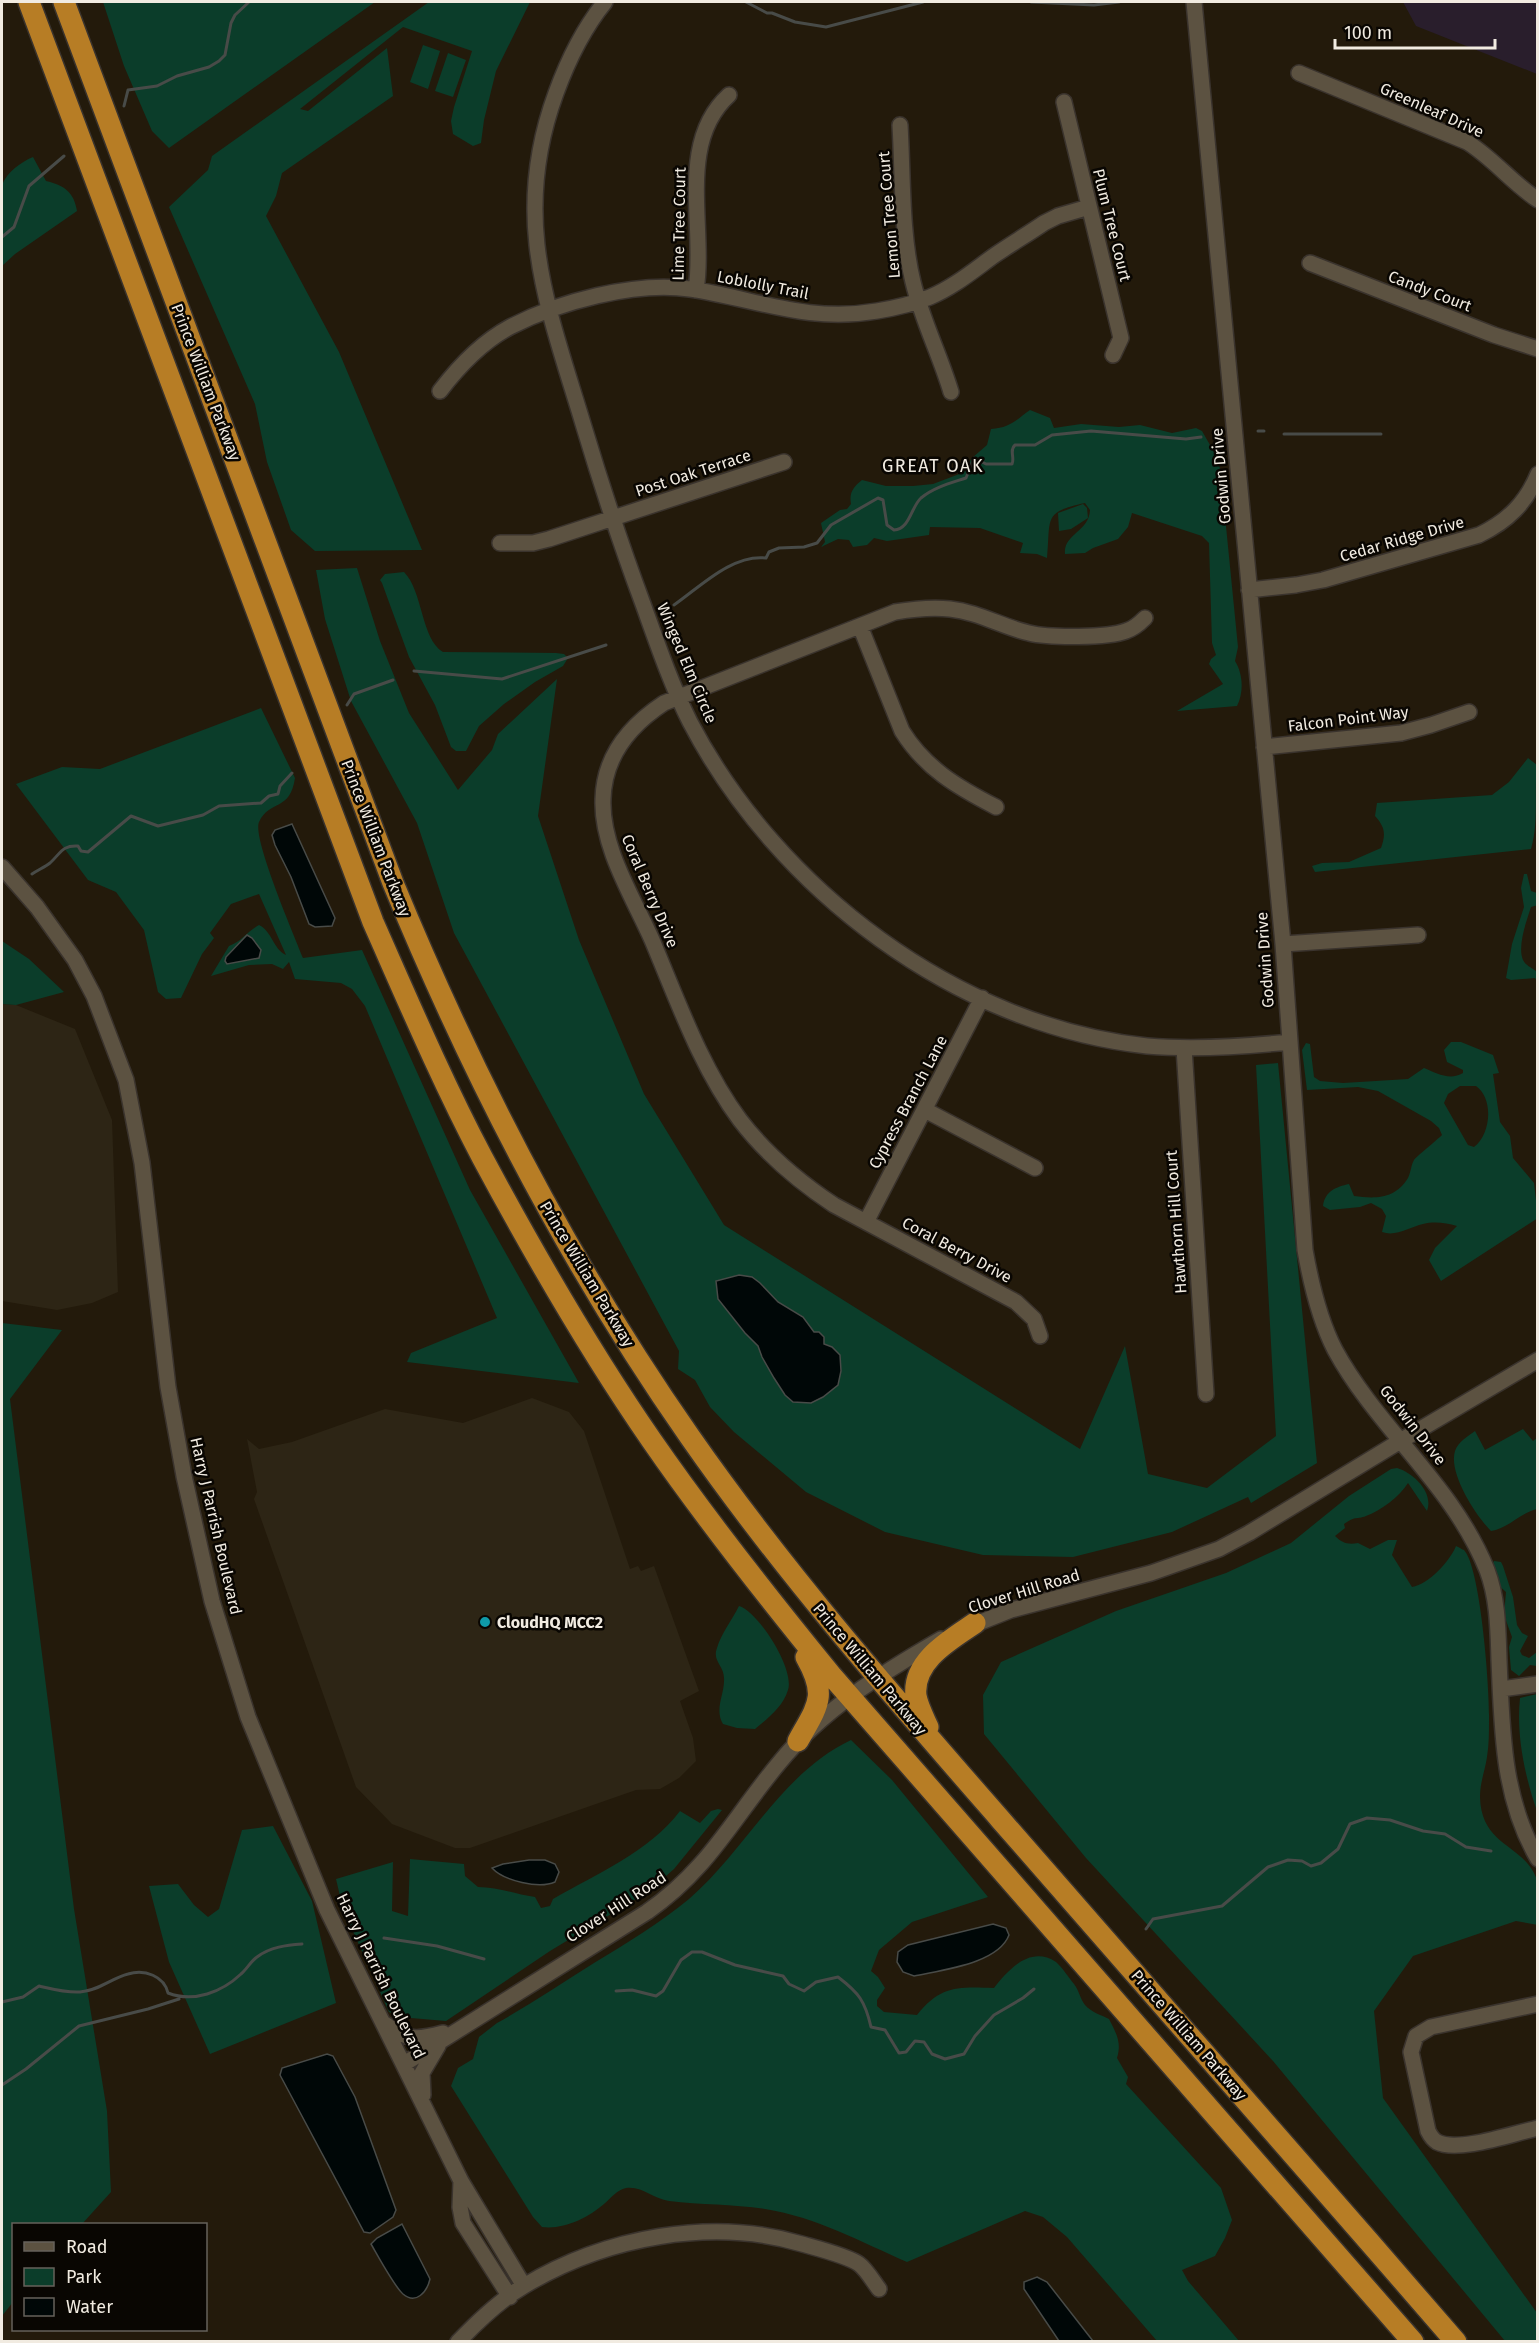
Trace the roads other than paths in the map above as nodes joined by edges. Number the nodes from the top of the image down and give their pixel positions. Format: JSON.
{"nodes":[{"id":1,"x":29,"y":2,"type":"edge"},
{"id":2,"x":64,"y":2,"type":"edge"},
{"id":3,"x":605,"y":2,"type":"edge"},
{"id":4,"x":1194,"y":2,"type":"edge"},
{"id":5,"x":1299,"y":73,"type":"dead end"},
{"id":6,"x":729,"y":94,"type":"dead end"},
{"id":7,"x":1064,"y":102,"type":"dead end"},
{"id":8,"x":900,"y":125,"type":"dead end"},
{"id":9,"x":1538,"y":200,"type":"edge"},
{"id":10,"x":1089,"y":207,"type":"junction"},
{"id":11,"x":1310,"y":263,"type":"dead end"},
{"id":12,"x":696,"y":290,"type":"junction"},
{"id":13,"x":917,"y":302,"type":"junction"},
{"id":14,"x":549,"y":311,"type":"junction"},
{"id":15,"x":1538,"y":349,"type":"edge"},
{"id":16,"x":1113,"y":356,"type":"dead end"},
{"id":17,"x":440,"y":391,"type":"dead end"},
{"id":18,"x":951,"y":392,"type":"dead end"},
{"id":19,"x":784,"y":462,"type":"dead end"},
{"id":20,"x":1538,"y":474,"type":"edge"},
{"id":21,"x":612,"y":518,"type":"junction"},
{"id":22,"x":500,"y":543,"type":"dead end"},
{"id":23,"x":1249,"y":590,"type":"junction"},
{"id":24,"x":1144,"y":618,"type":"dead end"},
{"id":25,"x":860,"y":626,"type":"junction"},
{"id":26,"x":679,"y":697,"type":"junction"},
{"id":27,"x":1469,"y":712,"type":"dead end"},
{"id":28,"x":1264,"y":747,"type":"junction"},
{"id":29,"x":996,"y":807,"type":"dead end"},
{"id":30,"x":2,"y":867,"type":"edge"},
{"id":31,"x":1418,"y":935,"type":"dead end"},
{"id":32,"x":1282,"y":944,"type":"junction"},
{"id":33,"x":982,"y":998,"type":"junction"},
{"id":34,"x":1289,"y":1042,"type":"junction"},
{"id":35,"x":1184,"y":1048,"type":"junction"},
{"id":36,"x":925,"y":1110,"type":"junction"},
{"id":37,"x":1035,"y":1168,"type":"dead end"},
{"id":38,"x":866,"y":1222,"type":"junction"},
{"id":39,"x":1041,"y":1336,"type":"dead end"},
{"id":40,"x":1538,"y":1360,"type":"edge"},
{"id":41,"x":1206,"y":1394,"type":"dead end"},
{"id":42,"x":1402,"y":1440,"type":"junction"},
{"id":43,"x":782,"y":1615,"type":"junction"},
{"id":44,"x":975,"y":1623,"type":"junction"},
{"id":45,"x":877,"y":1678,"type":"junction"},
{"id":46,"x":1538,"y":1684,"type":"edge"},
{"id":47,"x":1501,"y":1689,"type":"junction"},
{"id":48,"x":850,"y":1697,"type":"junction"},
{"id":49,"x":798,"y":1741,"type":"junction"},
{"id":50,"x":939,"y":1749,"type":"junction"},
{"id":51,"x":1538,"y":1859,"type":"edge"},
{"id":52,"x":1538,"y":2004,"type":"edge"},
{"id":53,"x":384,"y":2024,"type":"junction"},
{"id":54,"x":458,"y":2029,"type":"junction"},
{"id":55,"x":442,"y":2039,"type":"junction"},
{"id":56,"x":404,"y":2064,"type":"junction"},
{"id":57,"x":428,"y":2112,"type":"junction"},
{"id":58,"x":1538,"y":2128,"type":"edge"},
{"id":59,"x":461,"y":2181,"type":"junction"},
{"id":60,"x":524,"y":2286,"type":"junction"},
{"id":61,"x":879,"y":2289,"type":"dead end"},
{"id":62,"x":510,"y":2297,"type":"junction"},
{"id":63,"x":458,"y":2342,"type":"edge"},
{"id":64,"x":1413,"y":2342,"type":"edge"},
{"id":65,"x":1456,"y":2342,"type":"edge"}],
"edges":[{"from":1,"to":43,"type":"highway","name":"Prince William Parkway"},
{"from":2,"to":45,"type":"highway","name":"Prince William Parkway"},
{"from":3,"to":14,"type":"street","name":"Winged Elm Circle"},
{"from":4,"to":23,"type":"street","name":"Godwin Drive"},
{"from":5,"to":9,"type":"street","name":"Greenleaf Drive"},
{"from":6,"to":12,"type":"street","name":"Lime Tree Court"},
{"from":7,"to":10,"type":"street","name":"Plum Tree Court"},
{"from":8,"to":13,"type":"street","name":"Lemon Tree Court"},
{"from":10,"to":13,"type":"street","name":"Loblolly Trail"},
{"from":10,"to":16,"type":"street","name":"Plum Tree Court"},
{"from":11,"to":15,"type":"street","name":"Candy Court"},
{"from":12,"to":13,"type":"street","name":"Loblolly Trail"},
{"from":12,"to":14,"type":"street","name":"Loblolly Trail"},
{"from":13,"to":18,"type":"street","name":"Lemon Tree Court"},
{"from":14,"to":17,"type":"street","name":"Loblolly Trail"},
{"from":14,"to":21,"type":"street","name":"Winged Elm Circle"},
{"from":19,"to":21,"type":"street","name":"Post Oak Terrace"},
{"from":20,"to":23,"type":"street","name":"Cedar Ridge Drive"},
{"from":21,"to":22,"type":"street","name":"Post Oak Terrace"},
{"from":21,"to":26,"type":"street","name":"Winged Elm Circle"},
{"from":23,"to":28,"type":"street","name":"Godwin Drive"},
{"from":24,"to":25,"type":"street","name":"Coral Berry Drive"},
{"from":25,"to":26,"type":"street","name":"Coral Berry Drive"},
{"from":25,"to":29,"type":"street"},
{"from":26,"to":33,"type":"street","name":"Winged Elm Circle"},
{"from":26,"to":38,"type":"street","name":"Coral Berry Drive"},
{"from":27,"to":28,"type":"street","name":"Falcon Point Way"},
{"from":28,"to":32,"type":"street","name":"Godwin Drive"},
{"from":30,"to":53,"type":"street","name":"Harry J Parrish Boulevard"},
{"from":31,"to":32,"type":"street"},
{"from":32,"to":34,"type":"street","name":"Godwin Drive"},
{"from":33,"to":35,"type":"street","name":"Winged Elm Circle"},
{"from":33,"to":36,"type":"street","name":"Cypress Branch Lane"},
{"from":34,"to":35,"type":"street","name":"Winged Elm Circle"},
{"from":34,"to":42,"type":"street","name":"Godwin Drive"},
{"from":35,"to":41,"type":"street","name":"Hawthorn Hill Court"},
{"from":36,"to":37,"type":"street"},
{"from":36,"to":38,"type":"street","name":"Cypress Branch Lane"},
{"from":38,"to":39,"type":"street","name":"Coral Berry Drive"},
{"from":40,"to":42,"type":"street","name":"Clover Hill Road"},
{"from":42,"to":44,"type":"street","name":"Clover Hill Road"},
{"from":42,"to":47,"type":"street","name":"Godwin Drive"},
{"from":43,"to":48,"type":"highway","name":"Prince William Parkway"},
{"from":43,"to":49,"type":"highway"},
{"from":44,"to":45,"type":"street","name":"Clover Hill Road"},
{"from":44,"to":50,"type":"highway"},
{"from":45,"to":48,"type":"street","name":"Clover Hill Road"},
{"from":45,"to":50,"type":"highway","name":"Prince William Parkway"},
{"from":46,"to":47,"type":"street"},
{"from":47,"to":51,"type":"street","name":"Godwin Drive"},
{"from":48,"to":49,"type":"street","name":"Clover Hill Road"},
{"from":48,"to":64,"type":"highway","name":"Prince William Parkway"},
{"from":49,"to":54,"type":"street","name":"Clover Hill Road"},
{"from":50,"to":65,"type":"highway","name":"Prince William Parkway"},
{"from":52,"to":58,"type":"street"},
{"from":53,"to":54,"type":"street"},
{"from":53,"to":56,"type":"street","name":"Harry J Parrish Boulevard"},
{"from":54,"to":55,"type":"street","name":"Clover Hill Road"},
{"from":55,"to":56,"type":"street","name":"Clover Hill Road"},
{"from":55,"to":57,"type":"street"},
{"from":56,"to":57,"type":"street","name":"Harry J Parrish Boulevard"},
{"from":57,"to":59,"type":"street","name":"Harry J Parrish Boulevard"},
{"from":59,"to":60,"type":"street","name":"Harry J Parrish Boulevard"},
{"from":59,"to":62,"type":"street","name":"Harry J Parrish Boulevard"},
{"from":60,"to":61,"type":"street"},
{"from":60,"to":62,"type":"street"},
{"from":62,"to":63,"type":"street"}]}
